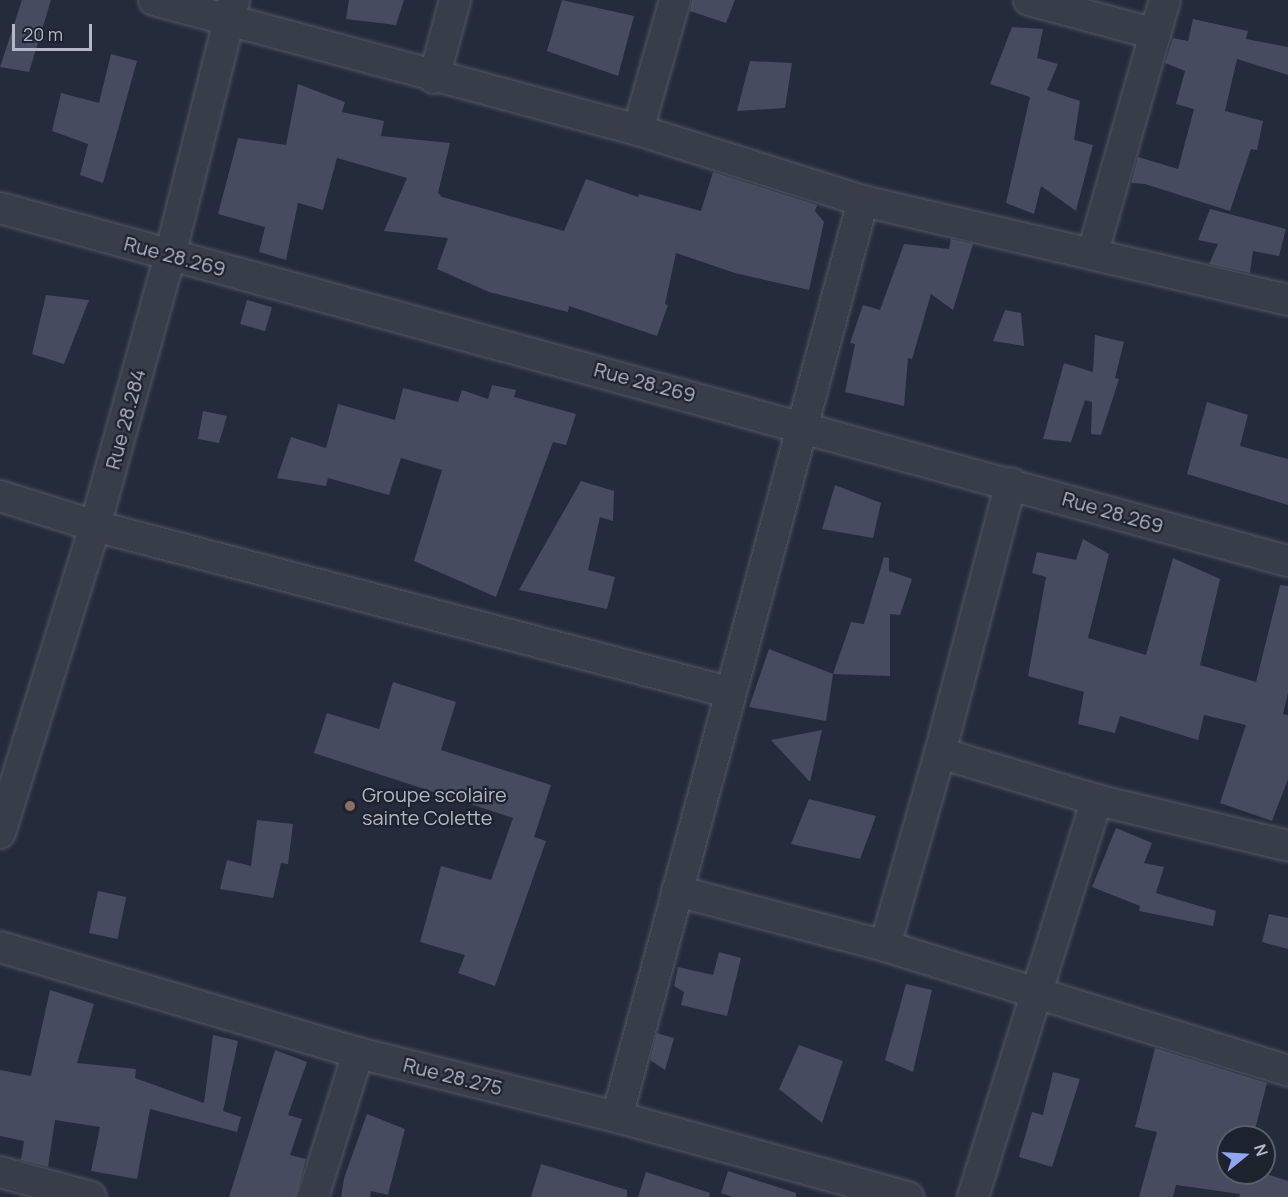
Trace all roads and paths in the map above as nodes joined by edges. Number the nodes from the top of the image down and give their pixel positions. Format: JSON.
{"nodes":[{"id":1,"x":154,"y":0,"type":"edge"},
{"id":2,"x":455,"y":0,"type":"edge"},
{"id":3,"x":675,"y":0,"type":"edge"},
{"id":4,"x":1029,"y":0,"type":"edge"},
{"id":5,"x":1166,"y":0,"type":"edge"},
{"id":6,"x":231,"y":10,"type":"edge"},
{"id":7,"x":1156,"y":34,"type":"junction"},
{"id":8,"x":434,"y":78,"type":"junction"},
{"id":9,"x":638,"y":129,"type":"junction"},
{"id":10,"x":863,"y":201,"type":"junction"},
{"id":11,"x":0,"y":208,"type":"edge"},
{"id":12,"x":1094,"y":252,"type":"junction"},
{"id":13,"x":170,"y":255,"type":"junction"},
{"id":14,"x":1288,"y":300,"type":"edge"},
{"id":15,"x":802,"y":425,"type":"junction"},
{"id":16,"x":1011,"y":483,"type":"junction"},
{"id":17,"x":0,"y":496,"type":"edge"},
{"id":18,"x":95,"y":526,"type":"junction"},
{"id":19,"x":1288,"y":561,"type":"edge"},
{"id":20,"x":728,"y":692,"type":"junction"},
{"id":21,"x":940,"y":753,"type":"junction"},
{"id":22,"x":1097,"y":800,"type":"junction"},
{"id":23,"x":0,"y":833,"type":"edge"},
{"id":24,"x":1288,"y":846,"type":"edge"},
{"id":25,"x":677,"y":891,"type":"junction"},
{"id":26,"x":885,"y":946,"type":"junction"},
{"id":27,"x":0,"y":947,"type":"edge"},
{"id":28,"x":1038,"y":995,"type":"junction"},
{"id":29,"x":358,"y":1053,"type":"junction"},
{"id":30,"x":1288,"y":1071,"type":"edge"},
{"id":31,"x":617,"y":1117,"type":"junction"},
{"id":32,"x":0,"y":1172,"type":"edge"},
{"id":33,"x":91,"y":1197,"type":"edge"},
{"id":34,"x":313,"y":1197,"type":"edge"},
{"id":35,"x":908,"y":1197,"type":"edge"},
{"id":36,"x":974,"y":1197,"type":"edge"}],
"edges":[{"from":1,"to":6,"type":"street"},
{"from":2,"to":8,"type":"street"},
{"from":3,"to":9,"type":"street"},
{"from":4,"to":7,"type":"street"},
{"from":5,"to":7,"type":"street"},
{"from":6,"to":8,"type":"street"},
{"from":6,"to":13,"type":"street","name":"Rue 28.284"},
{"from":7,"to":12,"type":"street"},
{"from":8,"to":9,"type":"street"},
{"from":9,"to":10,"type":"street"},
{"from":10,"to":12,"type":"street"},
{"from":10,"to":15,"type":"street"},
{"from":11,"to":13,"type":"street","name":"Rue 28.269"},
{"from":12,"to":14,"type":"street"},
{"from":13,"to":15,"type":"street","name":"Rue 28.269"},
{"from":13,"to":18,"type":"street","name":"Rue 28.284"},
{"from":15,"to":16,"type":"street","name":"Rue 28.269"},
{"from":15,"to":20,"type":"street"},
{"from":16,"to":19,"type":"street","name":"Rue 28.269"},
{"from":16,"to":21,"type":"street"},
{"from":17,"to":18,"type":"street"},
{"from":18,"to":20,"type":"street"},
{"from":18,"to":23,"type":"street","name":"Rue 28.284"},
{"from":20,"to":25,"type":"street"},
{"from":21,"to":22,"type":"street"},
{"from":21,"to":26,"type":"street"},
{"from":22,"to":24,"type":"street"},
{"from":22,"to":28,"type":"street"},
{"from":25,"to":26,"type":"street"},
{"from":25,"to":31,"type":"street"},
{"from":26,"to":28,"type":"street"},
{"from":27,"to":29,"type":"street","name":"Rue 28.275"},
{"from":28,"to":30,"type":"street"},
{"from":28,"to":36,"type":"street"},
{"from":29,"to":31,"type":"street","name":"Rue 28.275"},
{"from":29,"to":34,"type":"street"},
{"from":31,"to":35,"type":"street","name":"Rue 28.275"},
{"from":32,"to":33,"type":"street"}]}
